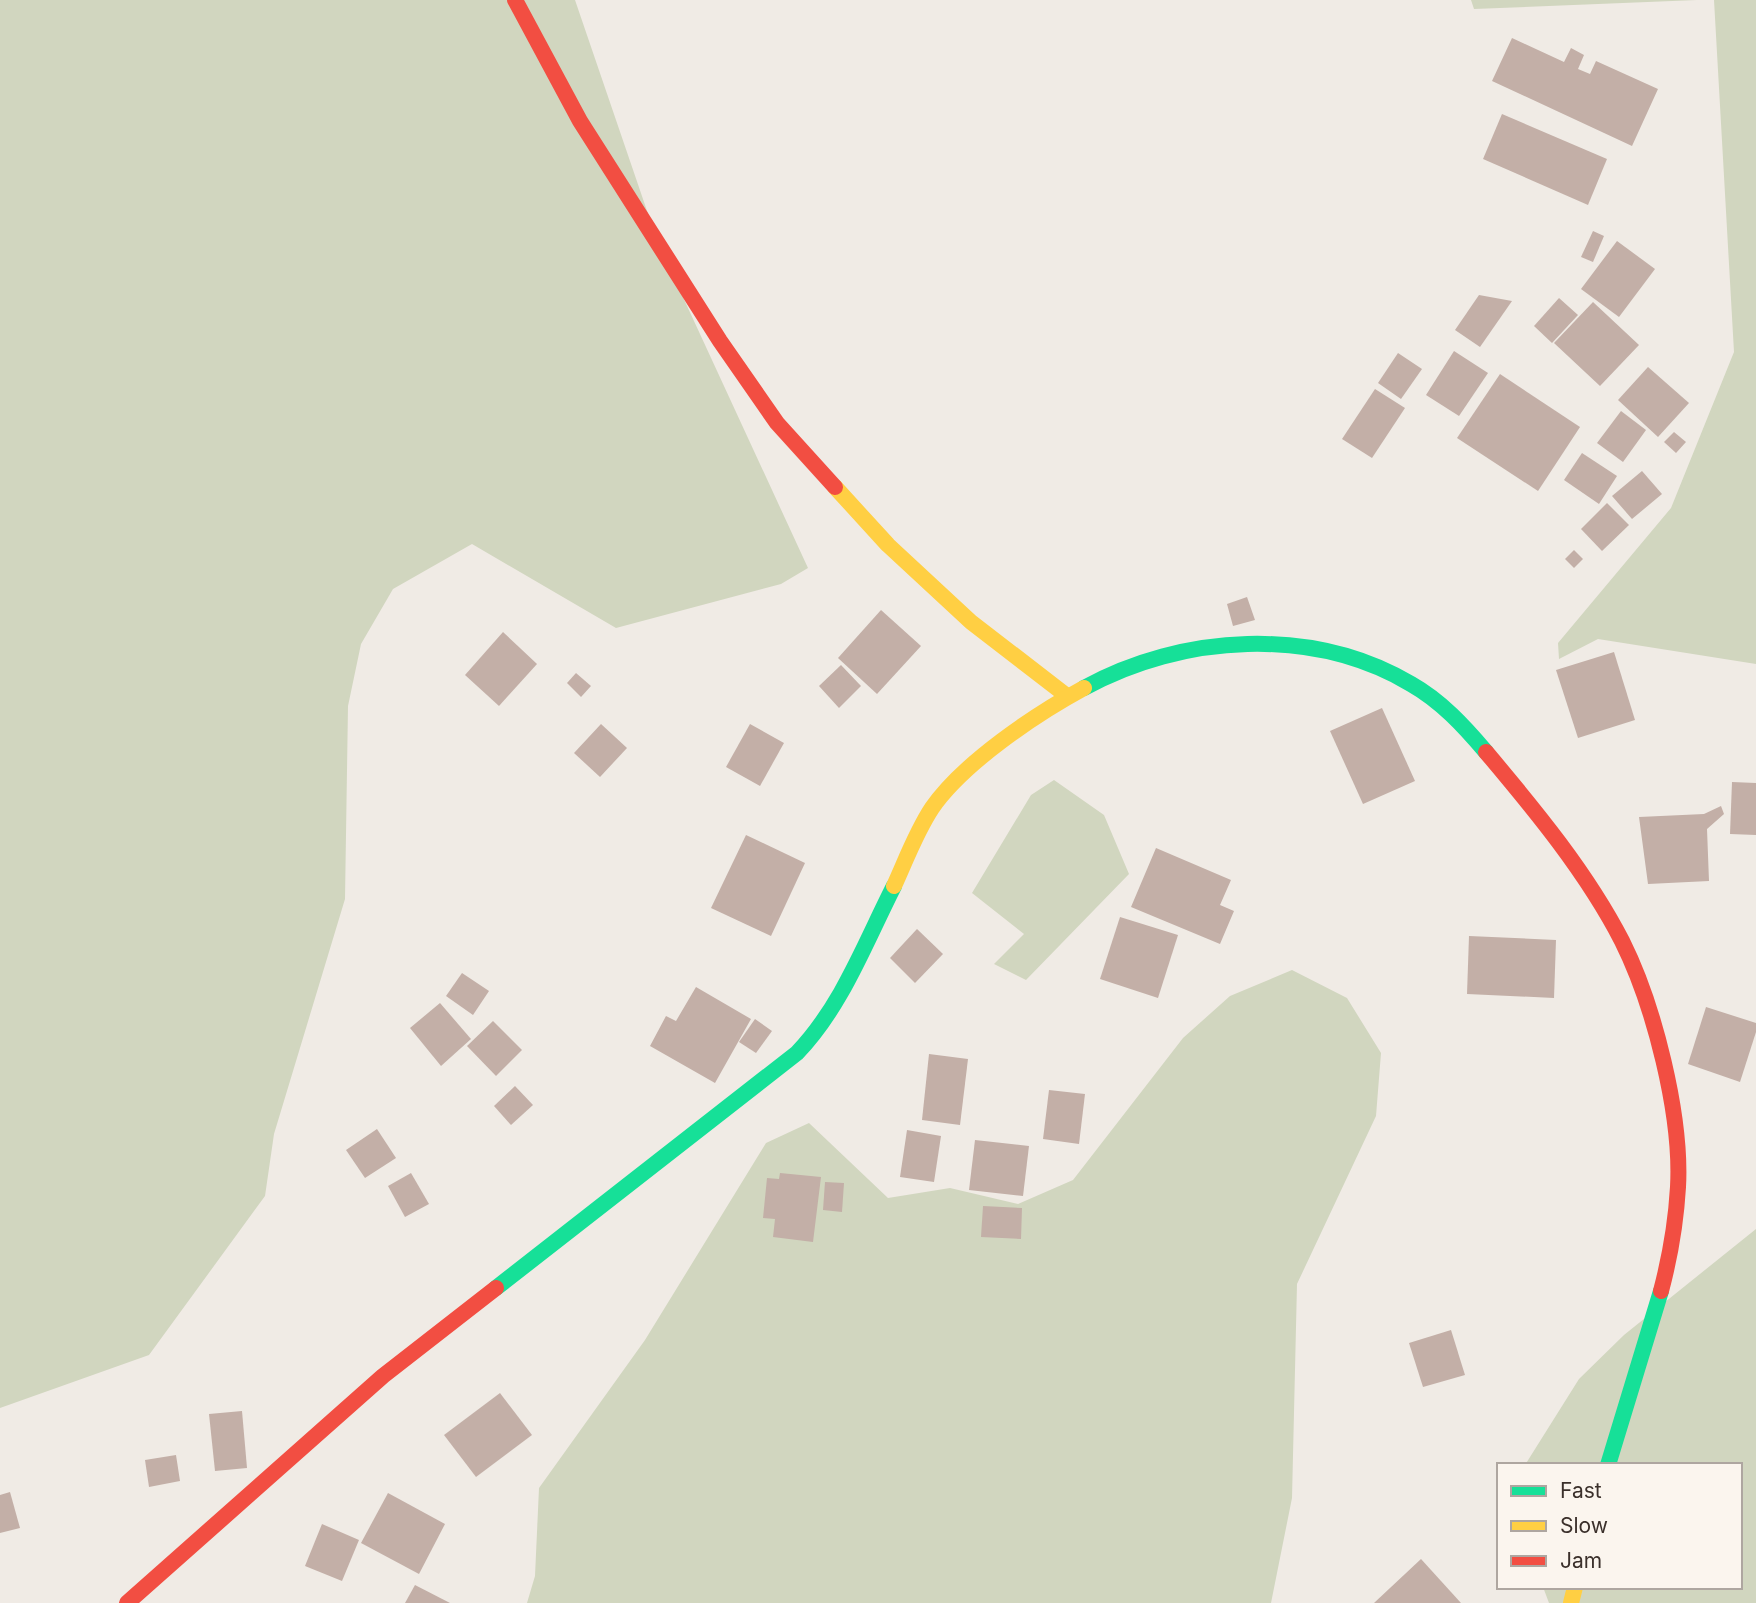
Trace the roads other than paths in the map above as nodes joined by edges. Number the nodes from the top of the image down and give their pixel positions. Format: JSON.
{"nodes":[{"id":1,"x":515,"y":0,"type":"edge"},
{"id":2,"x":1067,"y":696,"type":"junction"},
{"id":3,"x":1609,"y":1463,"type":"edge"},
{"id":4,"x":127,"y":1603,"type":"edge"}],
"edges":[{"from":1,"to":2,"type":"street"},
{"from":2,"to":3,"type":"street"},
{"from":2,"to":4,"type":"street"}]}
